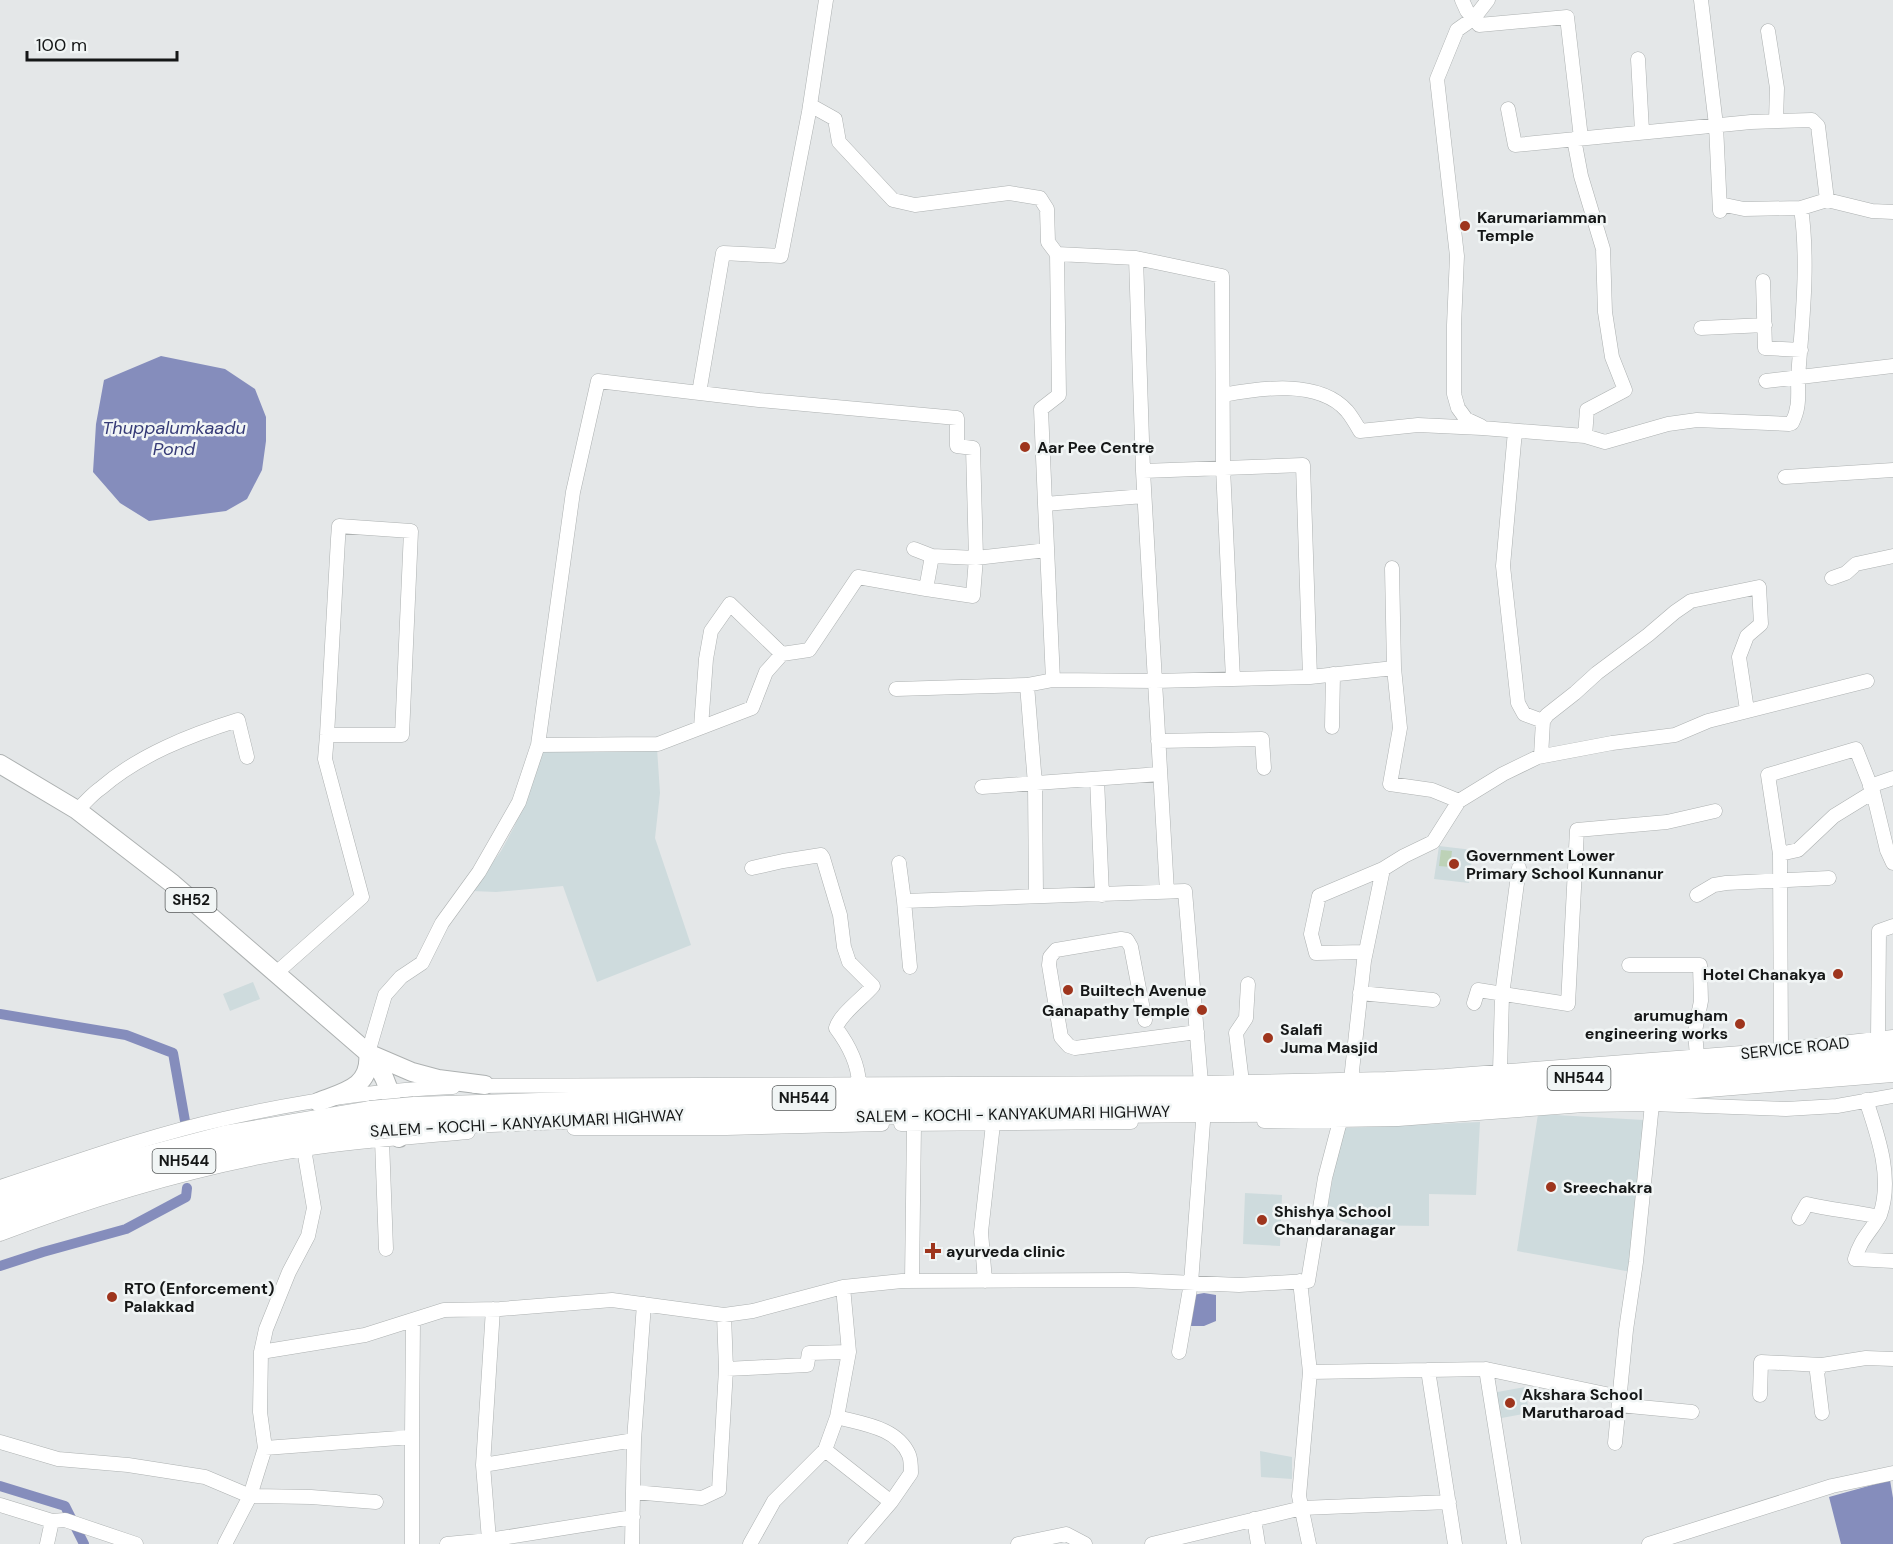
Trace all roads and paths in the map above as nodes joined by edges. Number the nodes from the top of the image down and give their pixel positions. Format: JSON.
{"nodes":[{"id":1,"x":826,"y":0,"type":"edge"},
{"id":2,"x":1462,"y":0,"type":"edge"},
{"id":3,"x":1488,"y":0,"type":"edge"},
{"id":4,"x":1701,"y":0,"type":"edge"},
{"id":5,"x":1474,"y":18,"type":"junction"},
{"id":6,"x":1768,"y":31,"type":"dead end"},
{"id":7,"x":1638,"y":59,"type":"dead end"},
{"id":8,"x":810,"y":105,"type":"junction"},
{"id":9,"x":1508,"y":109,"type":"dead end"},
{"id":10,"x":1776,"y":121,"type":"junction"},
{"id":11,"x":1716,"y":125,"type":"junction"},
{"id":12,"x":1642,"y":131,"type":"junction"},
{"id":13,"x":1578,"y":138,"type":"junction"},
{"id":14,"x":1827,"y":200,"type":"junction"},
{"id":15,"x":1800,"y":208,"type":"junction"},
{"id":16,"x":1893,"y":212,"type":"edge"},
{"id":17,"x":1057,"y":254,"type":"junction"},
{"id":18,"x":1136,"y":258,"type":"junction"},
{"id":19,"x":1763,"y":281,"type":"dead end"},
{"id":20,"x":1765,"y":326,"type":"junction"},
{"id":21,"x":1701,"y":328,"type":"dead end"},
{"id":22,"x":1801,"y":350,"type":"junction"},
{"id":23,"x":1893,"y":366,"type":"edge"},
{"id":24,"x":1798,"y":378,"type":"junction"},
{"id":25,"x":1766,"y":381,"type":"dead end"},
{"id":26,"x":699,"y":393,"type":"junction"},
{"id":27,"x":1223,"y":395,"type":"junction"},
{"id":28,"x":1485,"y":428,"type":"junction"},
{"id":29,"x":1515,"y":431,"type":"junction"},
{"id":30,"x":1585,"y":436,"type":"junction"},
{"id":31,"x":1223,"y":468,"type":"junction"},
{"id":32,"x":1893,"y":470,"type":"edge"},
{"id":33,"x":1143,"y":471,"type":"junction"},
{"id":34,"x":1785,"y":477,"type":"dead end"},
{"id":35,"x":1144,"y":496,"type":"junction"},
{"id":36,"x":1045,"y":504,"type":"junction"},
{"id":37,"x":914,"y":549,"type":"dead end"},
{"id":38,"x":1047,"y":550,"type":"junction"},
{"id":39,"x":932,"y":556,"type":"junction"},
{"id":40,"x":1893,"y":556,"type":"edge"},
{"id":41,"x":976,"y":558,"type":"junction"},
{"id":42,"x":1392,"y":568,"type":"dead end"},
{"id":43,"x":1832,"y":578,"type":"dead end"},
{"id":44,"x":926,"y":589,"type":"junction"},
{"id":45,"x":782,"y":654,"type":"junction"},
{"id":46,"x":1394,"y":668,"type":"junction"},
{"id":47,"x":1333,"y":674,"type":"junction"},
{"id":48,"x":1310,"y":676,"type":"junction"},
{"id":49,"x":1233,"y":679,"type":"junction"},
{"id":50,"x":1053,"y":680,"type":"junction"},
{"id":51,"x":1155,"y":681,"type":"junction"},
{"id":52,"x":1867,"y":681,"type":"dead end"},
{"id":53,"x":1027,"y":685,"type":"junction"},
{"id":54,"x":896,"y":688,"type":"dead end"},
{"id":55,"x":1747,"y":710,"type":"junction"},
{"id":56,"x":1543,"y":721,"type":"junction"},
{"id":57,"x":701,"y":727,"type":"junction"},
{"id":58,"x":1332,"y":727,"type":"dead end"},
{"id":59,"x":327,"y":735,"type":"junction"},
{"id":60,"x":1158,"y":741,"type":"junction"},
{"id":61,"x":538,"y":745,"type":"junction"},
{"id":62,"x":1541,"y":756,"type":"junction"},
{"id":63,"x":247,"y":757,"type":"dead end"},
{"id":64,"x":0,"y":764,"type":"edge"},
{"id":65,"x":1264,"y":768,"type":"dead end"},
{"id":66,"x":1160,"y":774,"type":"junction"},
{"id":67,"x":1893,"y":778,"type":"edge"},
{"id":68,"x":1097,"y":779,"type":"junction"},
{"id":69,"x":1035,"y":784,"type":"junction"},
{"id":70,"x":982,"y":787,"type":"dead end"},
{"id":71,"x":1871,"y":789,"type":"junction"},
{"id":72,"x":1459,"y":801,"type":"junction"},
{"id":73,"x":77,"y":810,"type":"junction"},
{"id":74,"x":1715,"y":811,"type":"dead end"},
{"id":75,"x":1780,"y":854,"type":"junction"},
{"id":76,"x":1891,"y":854,"type":"edge"},
{"id":77,"x":899,"y":863,"type":"dead end"},
{"id":78,"x":752,"y":868,"type":"dead end"},
{"id":79,"x":1519,"y":868,"type":"dead end"},
{"id":80,"x":1383,"y":869,"type":"junction"},
{"id":81,"x":1829,"y":878,"type":"dead end"},
{"id":82,"x":1779,"y":880,"type":"junction"},
{"id":83,"x":1167,"y":892,"type":"junction"},
{"id":84,"x":1102,"y":895,"type":"junction"},
{"id":85,"x":1697,"y":895,"type":"dead end"},
{"id":86,"x":1036,"y":896,"type":"junction"},
{"id":87,"x":904,"y":901,"type":"junction"},
{"id":88,"x":1893,"y":927,"type":"edge"},
{"id":89,"x":1365,"y":952,"type":"junction"},
{"id":90,"x":1629,"y":965,"type":"dead end"},
{"id":91,"x":910,"y":967,"type":"dead end"},
{"id":92,"x":275,"y":974,"type":"junction"},
{"id":93,"x":1248,"y":984,"type":"dead end"},
{"id":94,"x":1360,"y":993,"type":"junction"},
{"id":95,"x":1502,"y":995,"type":"junction"},
{"id":96,"x":1433,"y":1000,"type":"dead end"},
{"id":97,"x":1474,"y":1003,"type":"dead end"},
{"id":98,"x":1145,"y":1020,"type":"dead end"},
{"id":99,"x":1197,"y":1032,"type":"junction"},
{"id":100,"x":1893,"y":1037,"type":"edge"},
{"id":101,"x":1878,"y":1039,"type":"junction"},
{"id":102,"x":1781,"y":1050,"type":"junction"},
{"id":103,"x":1893,"y":1052,"type":"edge"},
{"id":104,"x":368,"y":1053,"type":"junction"},
{"id":105,"x":1697,"y":1057,"type":"junction"},
{"id":106,"x":1500,"y":1072,"type":"junction"},
{"id":107,"x":1893,"y":1072,"type":"edge"},
{"id":108,"x":1351,"y":1080,"type":"junction"},
{"id":109,"x":1242,"y":1082,"type":"junction"},
{"id":110,"x":859,"y":1083,"type":"junction"},
{"id":111,"x":1201,"y":1083,"type":"junction"},
{"id":112,"x":485,"y":1085,"type":"junction"},
{"id":113,"x":390,"y":1092,"type":"junction"},
{"id":114,"x":1893,"y":1096,"type":"edge"},
{"id":115,"x":1866,"y":1100,"type":"junction"},
{"id":116,"x":318,"y":1102,"type":"junction"},
{"id":117,"x":1652,"y":1104,"type":"junction"},
{"id":118,"x":416,"y":1116,"type":"junction"},
{"id":119,"x":1312,"y":1121,"type":"junction"},
{"id":120,"x":1340,"y":1121,"type":"junction"},
{"id":121,"x":1203,"y":1122,"type":"junction"},
{"id":122,"x":914,"y":1124,"type":"junction"},
{"id":123,"x":993,"y":1124,"type":"junction"},
{"id":124,"x":381,"y":1130,"type":"junction"},
{"id":125,"x":1334,"y":1142,"type":"junction"},
{"id":126,"x":304,"y":1149,"type":"junction"},
{"id":127,"x":0,"y":1187,"type":"edge"},
{"id":128,"x":0,"y":1201,"type":"edge"},
{"id":129,"x":1878,"y":1217,"type":"junction"},
{"id":130,"x":1799,"y":1218,"type":"dead end"},
{"id":131,"x":0,"y":1220,"type":"edge"},
{"id":132,"x":0,"y":1234,"type":"edge"},
{"id":133,"x":386,"y":1249,"type":"dead end"},
{"id":134,"x":1893,"y":1261,"type":"edge"},
{"id":135,"x":912,"y":1281,"type":"junction"},
{"id":136,"x":986,"y":1281,"type":"junction"},
{"id":137,"x":1300,"y":1281,"type":"junction"},
{"id":138,"x":1191,"y":1283,"type":"junction"},
{"id":139,"x":843,"y":1287,"type":"junction"},
{"id":140,"x":644,"y":1304,"type":"junction"},
{"id":141,"x":493,"y":1309,"type":"junction"},
{"id":142,"x":724,"y":1315,"type":"junction"},
{"id":143,"x":413,"y":1320,"type":"junction"},
{"id":144,"x":261,"y":1352,"type":"junction"},
{"id":145,"x":849,"y":1352,"type":"junction"},
{"id":146,"x":1179,"y":1352,"type":"dead end"},
{"id":147,"x":1893,"y":1359,"type":"edge"},
{"id":148,"x":1822,"y":1365,"type":"junction"},
{"id":149,"x":726,"y":1369,"type":"junction"},
{"id":150,"x":1428,"y":1370,"type":"junction"},
{"id":151,"x":1486,"y":1370,"type":"junction"},
{"id":152,"x":1310,"y":1372,"type":"junction"},
{"id":153,"x":1760,"y":1395,"type":"dead end"},
{"id":154,"x":1620,"y":1401,"type":"junction"},
{"id":155,"x":1692,"y":1412,"type":"dead end"},
{"id":156,"x":1822,"y":1413,"type":"dead end"},
{"id":157,"x":837,"y":1417,"type":"junction"},
{"id":158,"x":412,"y":1437,"type":"junction"},
{"id":159,"x":634,"y":1440,"type":"junction"},
{"id":160,"x":0,"y":1442,"type":"edge"},
{"id":161,"x":1615,"y":1443,"type":"dead end"},
{"id":162,"x":265,"y":1448,"type":"junction"},
{"id":163,"x":825,"y":1450,"type":"junction"},
{"id":164,"x":483,"y":1465,"type":"junction"},
{"id":165,"x":1893,"y":1473,"type":"edge"},
{"id":166,"x":634,"y":1492,"type":"junction"},
{"id":167,"x":250,"y":1496,"type":"junction"},
{"id":168,"x":891,"y":1502,"type":"junction"},
{"id":169,"x":1449,"y":1502,"type":"junction"},
{"id":170,"x":376,"y":1503,"type":"dead end"},
{"id":171,"x":0,"y":1505,"type":"edge"},
{"id":172,"x":1302,"y":1508,"type":"junction"},
{"id":173,"x":633,"y":1517,"type":"junction"},
{"id":174,"x":1254,"y":1519,"type":"junction"},
{"id":175,"x":59,"y":1520,"type":"junction"},
{"id":176,"x":489,"y":1540,"type":"junction"},
{"id":177,"x":1660,"y":1543,"type":"edge"},
{"id":178,"x":47,"y":1544,"type":"edge"},
{"id":179,"x":136,"y":1544,"type":"edge"},
{"id":180,"x":225,"y":1544,"type":"edge"},
{"id":181,"x":412,"y":1544,"type":"edge"},
{"id":182,"x":447,"y":1544,"type":"edge"},
{"id":183,"x":632,"y":1544,"type":"edge"},
{"id":184,"x":750,"y":1544,"type":"edge"},
{"id":185,"x":855,"y":1544,"type":"edge"},
{"id":186,"x":1018,"y":1544,"type":"edge"},
{"id":187,"x":1085,"y":1544,"type":"edge"},
{"id":188,"x":1152,"y":1544,"type":"edge"},
{"id":189,"x":1258,"y":1544,"type":"edge"},
{"id":190,"x":1309,"y":1544,"type":"edge"},
{"id":191,"x":1455,"y":1544,"type":"edge"},
{"id":192,"x":1514,"y":1544,"type":"edge"}],
"edges":[{"from":1,"to":8,"type":"street"},
{"from":2,"to":5,"type":"street"},
{"from":3,"to":5,"type":"street"},
{"from":4,"to":11,"type":"street"},
{"from":5,"to":13,"type":"street"},
{"from":5,"to":28,"type":"street"},
{"from":6,"to":10,"type":"street"},
{"from":7,"to":12,"type":"street"},
{"from":8,"to":17,"type":"street"},
{"from":8,"to":26,"type":"street"},
{"from":9,"to":13,"type":"street"},
{"from":10,"to":11,"type":"street"},
{"from":10,"to":14,"type":"street"},
{"from":11,"to":12,"type":"street"},
{"from":11,"to":15,"type":"street"},
{"from":12,"to":13,"type":"street"},
{"from":13,"to":30,"type":"street"},
{"from":14,"to":15,"type":"street"},
{"from":14,"to":16,"type":"street"},
{"from":15,"to":22,"type":"street"},
{"from":17,"to":18,"type":"street"},
{"from":17,"to":36,"type":"street"},
{"from":18,"to":27,"type":"street"},
{"from":18,"to":33,"type":"street"},
{"from":19,"to":20,"type":"street"},
{"from":20,"to":21,"type":"street"},
{"from":20,"to":22,"type":"street"},
{"from":22,"to":24,"type":"street"},
{"from":23,"to":24,"type":"street"},
{"from":24,"to":25,"type":"street"},
{"from":24,"to":30,"type":"street"},
{"from":26,"to":41,"type":"street"},
{"from":26,"to":61,"type":"street"},
{"from":27,"to":28,"type":"street"},
{"from":27,"to":31,"type":"street"},
{"from":28,"to":29,"type":"street"},
{"from":29,"to":30,"type":"street"},
{"from":29,"to":56,"type":"street"},
{"from":31,"to":33,"type":"street"},
{"from":31,"to":48,"type":"street"},
{"from":31,"to":49,"type":"street"},
{"from":32,"to":34,"type":"street"},
{"from":33,"to":35,"type":"street"},
{"from":35,"to":36,"type":"street"},
{"from":35,"to":51,"type":"street"},
{"from":36,"to":38,"type":"street"},
{"from":37,"to":39,"type":"street"},
{"from":38,"to":41,"type":"street"},
{"from":38,"to":50,"type":"street"},
{"from":39,"to":41,"type":"street"},
{"from":39,"to":44,"type":"street"},
{"from":40,"to":43,"type":"street"},
{"from":41,"to":44,"type":"street"},
{"from":42,"to":46,"type":"street"},
{"from":44,"to":45,"type":"street"},
{"from":45,"to":57,"type":"street"},
{"from":45,"to":57,"type":"street"},
{"from":46,"to":47,"type":"street"},
{"from":46,"to":72,"type":"street"},
{"from":47,"to":48,"type":"street"},
{"from":47,"to":58,"type":"street"},
{"from":48,"to":49,"type":"street"},
{"from":49,"to":51,"type":"street"},
{"from":50,"to":51,"type":"street"},
{"from":50,"to":53,"type":"street"},
{"from":51,"to":60,"type":"street"},
{"from":52,"to":55,"type":"street"},
{"from":53,"to":54,"type":"street"},
{"from":53,"to":69,"type":"street"},
{"from":55,"to":56,"type":"street"},
{"from":55,"to":62,"type":"street"},
{"from":56,"to":62,"type":"street"},
{"from":57,"to":61,"type":"street"},
{"from":59,"to":59,"type":"street"},
{"from":59,"to":92,"type":"street"},
{"from":60,"to":65,"type":"street"},
{"from":60,"to":66,"type":"street"},
{"from":61,"to":104,"type":"street"},
{"from":62,"to":72,"type":"street"},
{"from":63,"to":73,"type":"street"},
{"from":64,"to":73,"type":"main road","number":"SH52"},
{"from":66,"to":68,"type":"street"},
{"from":66,"to":83,"type":"street"},
{"from":67,"to":71,"type":"street"},
{"from":68,"to":69,"type":"street"},
{"from":68,"to":84,"type":"street"},
{"from":69,"to":70,"type":"street"},
{"from":69,"to":86,"type":"street"},
{"from":71,"to":75,"type":"street"},
{"from":71,"to":75,"type":"street"},
{"from":71,"to":76,"type":"street"},
{"from":72,"to":80,"type":"street"},
{"from":73,"to":92,"type":"main road","number":"SH52"},
{"from":74,"to":95,"type":"street"},
{"from":75,"to":82,"type":"street"},
{"from":77,"to":87,"type":"street"},
{"from":78,"to":110,"type":"street"},
{"from":79,"to":95,"type":"street"},
{"from":80,"to":89,"type":"street"},
{"from":80,"to":89,"type":"street"},
{"from":81,"to":82,"type":"street"},
{"from":82,"to":85,"type":"street"},
{"from":82,"to":102,"type":"street"},
{"from":83,"to":84,"type":"street"},
{"from":83,"to":99,"type":"street"},
{"from":84,"to":86,"type":"street"},
{"from":86,"to":87,"type":"street"},
{"from":87,"to":91,"type":"street"},
{"from":88,"to":101,"type":"street"},
{"from":89,"to":94,"type":"street"},
{"from":90,"to":105,"type":"street"},
{"from":92,"to":104,"type":"main road","number":"SH52"},
{"from":93,"to":109,"type":"street"},
{"from":94,"to":96,"type":"street"},
{"from":94,"to":108,"type":"street"},
{"from":95,"to":97,"type":"street"},
{"from":95,"to":106,"type":"street"},
{"from":98,"to":99,"type":"street"},
{"from":99,"to":111,"type":"street"},
{"from":100,"to":101,"type":"street","name":"SERVICE ROAD"},
{"from":101,"to":102,"type":"street","name":"SERVICE ROAD"},
{"from":102,"to":105,"type":"street","name":"SERVICE ROAD"},
{"from":103,"to":118,"type":"highway","name":"SALEM - KOCHI - KANYAKUMARI HIGHWAY","number":"NH544"},
{"from":104,"to":112,"type":"main road"},
{"from":104,"to":113,"type":"main road"},
{"from":104,"to":116,"type":"main road"},
{"from":105,"to":106,"type":"street","name":"SERVICE ROAD"},
{"from":106,"to":108,"type":"street","name":"SERVICE ROAD"},
{"from":107,"to":118,"type":"highway","name":"SALEM - KOCHI - KANYAKUMARI HIGHWAY","number":"NH544"},
{"from":108,"to":109,"type":"street","name":"SERVICE ROAD"},
{"from":109,"to":111,"type":"street","name":"SERVICE ROAD"},
{"from":110,"to":111,"type":"street","name":"SERVICE ROAD"},
{"from":110,"to":112,"type":"street","name":"SERVICE ROAD"},
{"from":112,"to":113,"type":"street","name":"SERVICE ROAD"},
{"from":113,"to":116,"type":"street","name":"SERVICE ROAD"},
{"from":113,"to":124,"type":"main road"},
{"from":114,"to":115,"type":"street"},
{"from":115,"to":117,"type":"street"},
{"from":115,"to":129,"type":"street"},
{"from":116,"to":127,"type":"street","name":"SERVICE ROAD"},
{"from":117,"to":120,"type":"street"},
{"from":117,"to":154,"type":"street"},
{"from":118,"to":124,"type":"highway","name":"SALEM - KOCHI - KANYAKUMARI HIGHWAY","number":"NH544","bridge":true},
{"from":119,"to":120,"type":"street"},
{"from":119,"to":121,"type":"street"},
{"from":119,"to":125,"type":"street"},
{"from":120,"to":125,"type":"street"},
{"from":121,"to":123,"type":"street"},
{"from":121,"to":138,"type":"street"},
{"from":122,"to":123,"type":"street"},
{"from":122,"to":124,"type":"street"},
{"from":122,"to":135,"type":"street"},
{"from":123,"to":136,"type":"street"},
{"from":124,"to":126,"type":"street"},
{"from":124,"to":128,"type":"highway","name":"SALEM - KOCHI - KANYAKUMARI HIGHWAY","number":"NH544"},
{"from":124,"to":131,"type":"highway","name":"SALEM - KOCHI - KANYAKUMARI HIGHWAY","number":"NH544"},
{"from":124,"to":133,"type":"street"},
{"from":125,"to":137,"type":"street"},
{"from":126,"to":132,"type":"street"},
{"from":126,"to":144,"type":"street"},
{"from":129,"to":130,"type":"street"},
{"from":129,"to":134,"type":"street"},
{"from":135,"to":136,"type":"street"},
{"from":135,"to":139,"type":"street"},
{"from":136,"to":138,"type":"street"},
{"from":137,"to":138,"type":"street"},
{"from":137,"to":152,"type":"street"},
{"from":138,"to":146,"type":"street"},
{"from":139,"to":142,"type":"street"},
{"from":139,"to":145,"type":"street"},
{"from":140,"to":141,"type":"street"},
{"from":140,"to":142,"type":"street"},
{"from":140,"to":159,"type":"street"},
{"from":141,"to":143,"type":"street"},
{"from":141,"to":164,"type":"street"},
{"from":142,"to":149,"type":"street"},
{"from":143,"to":144,"type":"street"},
{"from":143,"to":158,"type":"street"},
{"from":144,"to":162,"type":"street"},
{"from":145,"to":149,"type":"street"},
{"from":145,"to":157,"type":"street"},
{"from":147,"to":148,"type":"street"},
{"from":148,"to":153,"type":"street"},
{"from":148,"to":156,"type":"street"},
{"from":149,"to":166,"type":"street"},
{"from":150,"to":151,"type":"street"},
{"from":150,"to":152,"type":"street"},
{"from":150,"to":169,"type":"street"},
{"from":151,"to":154,"type":"street"},
{"from":151,"to":192,"type":"street"},
{"from":152,"to":172,"type":"street"},
{"from":154,"to":155,"type":"street"},
{"from":154,"to":161,"type":"street"},
{"from":157,"to":163,"type":"street"},
{"from":157,"to":168,"type":"street"},
{"from":158,"to":162,"type":"street"},
{"from":158,"to":181,"type":"street"},
{"from":159,"to":164,"type":"street"},
{"from":159,"to":166,"type":"street"},
{"from":160,"to":167,"type":"street"},
{"from":162,"to":167,"type":"street"},
{"from":163,"to":168,"type":"street"},
{"from":163,"to":184,"type":"street"},
{"from":164,"to":176,"type":"street"},
{"from":165,"to":177,"type":"street"},
{"from":166,"to":173,"type":"street"},
{"from":167,"to":170,"type":"street"},
{"from":167,"to":180,"type":"street"},
{"from":168,"to":185,"type":"street"},
{"from":169,"to":172,"type":"street"},
{"from":169,"to":191,"type":"street"},
{"from":171,"to":175,"type":"street"},
{"from":172,"to":174,"type":"street"},
{"from":172,"to":190,"type":"street"},
{"from":173,"to":176,"type":"street"},
{"from":173,"to":183,"type":"street"},
{"from":174,"to":188,"type":"street"},
{"from":174,"to":189,"type":"street"},
{"from":175,"to":178,"type":"street"},
{"from":175,"to":179,"type":"street"},
{"from":176,"to":182,"type":"street"},
{"from":186,"to":187,"type":"street"}]}
